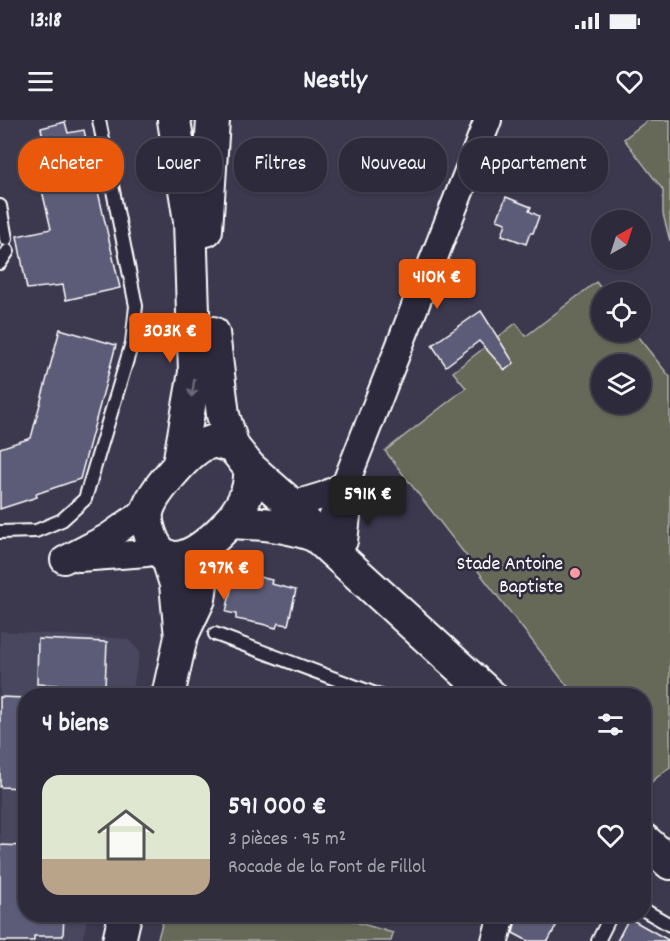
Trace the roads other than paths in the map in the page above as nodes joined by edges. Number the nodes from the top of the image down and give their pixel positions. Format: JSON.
{"nodes":[{"id":1,"x":99,"y":120,"type":"edge"},
{"id":2,"x":174,"y":120,"type":"edge"},
{"id":3,"x":213,"y":120,"type":"edge"},
{"id":4,"x":488,"y":120,"type":"edge"},
{"id":5,"x":0,"y":206,"type":"edge"},
{"id":6,"x":0,"y":263,"type":"edge"},
{"id":7,"x":241,"y":458,"type":"junction"},
{"id":8,"x":179,"y":464,"type":"junction"},
{"id":9,"x":345,"y":485,"type":"junction"},
{"id":10,"x":292,"y":505,"type":"junction"},
{"id":11,"x":148,"y":509,"type":"junction"},
{"id":12,"x":229,"y":522,"type":"junction"},
{"id":13,"x":0,"y":532,"type":"edge"},
{"id":14,"x":324,"y":543,"type":"junction"},
{"id":15,"x":206,"y":546,"type":"junction"},
{"id":16,"x":163,"y":553,"type":"junction"},
{"id":17,"x":215,"y":634,"type":"dead end"},
{"id":18,"x":181,"y":637,"type":"junction"},
{"id":19,"x":170,"y":688,"type":"edge"},
{"id":20,"x":359,"y":688,"type":"edge"},
{"id":21,"x":482,"y":688,"type":"edge"},
{"id":22,"x":651,"y":846,"type":"edge"},
{"id":23,"x":670,"y":863,"type":"edge"},
{"id":24,"x":651,"y":914,"type":"edge"},
{"id":25,"x":123,"y":922,"type":"edge"},
{"id":26,"x":500,"y":922,"type":"edge"},
{"id":27,"x":608,"y":922,"type":"edge"},
{"id":28,"x":670,"y":925,"type":"edge"},
{"id":29,"x":119,"y":941,"type":"edge"},
{"id":30,"x":495,"y":941,"type":"edge"},
{"id":31,"x":598,"y":941,"type":"edge"}],
"edges":[{"from":1,"to":13,"type":"lane"},
{"from":2,"to":8,"type":"street","one_way":true},
{"from":3,"to":7,"type":"street"},
{"from":4,"to":9,"type":"street"},
{"from":5,"to":6,"type":"lane"},
{"from":7,"to":8,"type":"street"},
{"from":7,"to":10,"type":"street"},
{"from":7,"to":12,"type":"street"},
{"from":8,"to":11,"type":"street"},
{"from":9,"to":10,"type":"street"},
{"from":9,"to":14,"type":"street"},
{"from":10,"to":14,"type":"street"},
{"from":11,"to":16,"type":"street"},
{"from":11,"to":16,"type":"street"},
{"from":12,"to":14,"type":"street"},
{"from":12,"to":15,"type":"street"},
{"from":14,"to":21,"type":"street"},
{"from":15,"to":16,"type":"street"},
{"from":15,"to":18,"type":"street"},
{"from":16,"to":18,"type":"street"},
{"from":17,"to":20,"type":"lane"},
{"from":18,"to":19,"type":"street"},
{"from":22,"to":23,"type":"street"},
{"from":24,"to":28,"type":"lane"},
{"from":25,"to":29,"type":"street"},
{"from":26,"to":30,"type":"street"},
{"from":27,"to":31,"type":"lane"}]}
